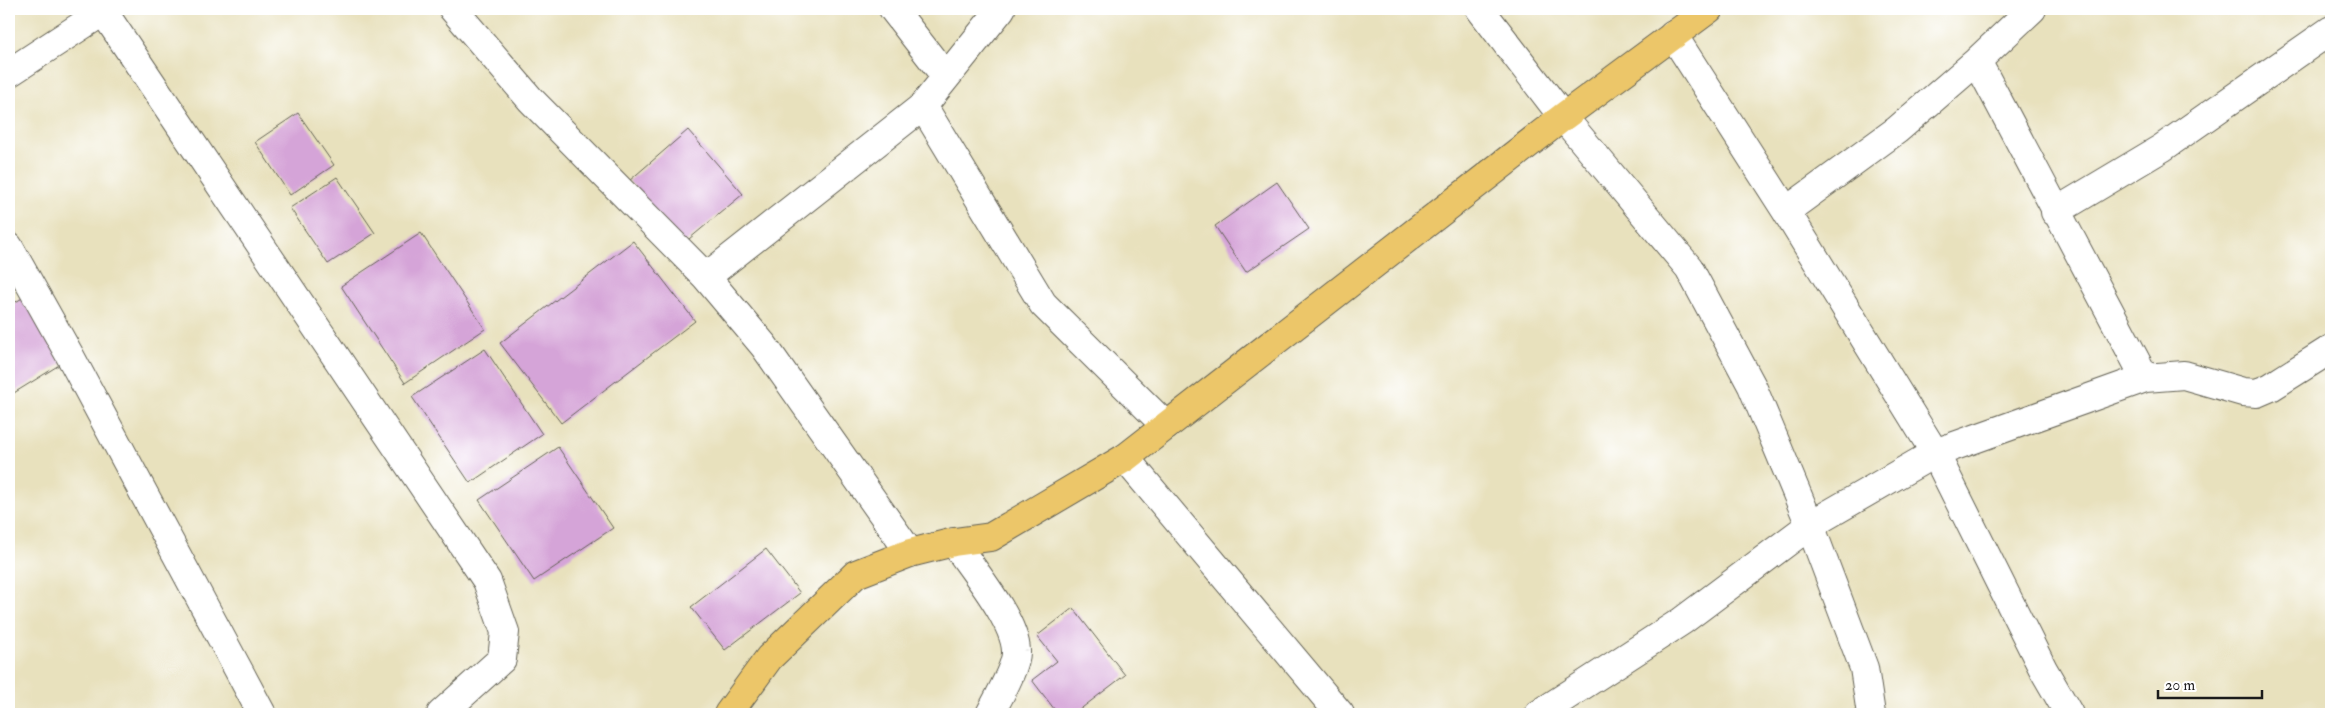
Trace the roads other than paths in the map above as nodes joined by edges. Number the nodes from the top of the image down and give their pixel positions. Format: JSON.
{"nodes":[{"id":1,"x":453,"y":9,"type":"edge"},
{"id":2,"x":893,"y":9,"type":"edge"},
{"id":3,"x":1001,"y":9,"type":"edge"},
{"id":4,"x":1480,"y":9,"type":"edge"},
{"id":5,"x":1709,"y":9,"type":"edge"},
{"id":6,"x":2032,"y":9,"type":"edge"},
{"id":7,"x":105,"y":10,"type":"edge"},
{"id":8,"x":2331,"y":30,"type":"edge"},
{"id":9,"x":1673,"y":35,"type":"junction"},
{"id":10,"x":1977,"y":62,"type":"junction"},
{"id":11,"x":9,"y":72,"type":"edge"},
{"id":12,"x":946,"y":77,"type":"junction"},
{"id":13,"x":923,"y":106,"type":"junction"},
{"id":14,"x":1564,"y":117,"type":"junction"},
{"id":15,"x":1786,"y":211,"type":"junction"},
{"id":16,"x":2055,"y":212,"type":"junction"},
{"id":17,"x":9,"y":247,"type":"edge"},
{"id":18,"x":706,"y":277,"type":"junction"},
{"id":19,"x":2331,"y":349,"type":"edge"},
{"id":20,"x":2145,"y":378,"type":"junction"},
{"id":21,"x":1166,"y":426,"type":"junction"},
{"id":22,"x":1935,"y":453,"type":"junction"},
{"id":23,"x":1125,"y":458,"type":"junction"},
{"id":24,"x":1810,"y":526,"type":"junction"},
{"id":25,"x":954,"y":542,"type":"junction"},
{"id":26,"x":910,"y":553,"type":"junction"},
{"id":27,"x":262,"y":714,"type":"edge"},
{"id":28,"x":441,"y":714,"type":"edge"},
{"id":29,"x":728,"y":714,"type":"edge"},
{"id":30,"x":990,"y":714,"type":"edge"},
{"id":31,"x":1340,"y":714,"type":"edge"},
{"id":32,"x":1539,"y":714,"type":"edge"},
{"id":33,"x":1871,"y":714,"type":"edge"},
{"id":34,"x":2069,"y":714,"type":"edge"}],
"edges":[{"from":1,"to":18,"type":"street"},
{"from":2,"to":12,"type":"street"},
{"from":3,"to":12,"type":"street"},
{"from":4,"to":14,"type":"street"},
{"from":5,"to":9,"type":"main road"},
{"from":6,"to":10,"type":"street"},
{"from":7,"to":11,"type":"street"},
{"from":7,"to":28,"type":"street"},
{"from":8,"to":16,"type":"street"},
{"from":9,"to":14,"type":"main road"},
{"from":9,"to":15,"type":"street"},
{"from":10,"to":15,"type":"street"},
{"from":10,"to":16,"type":"street"},
{"from":12,"to":13,"type":"street"},
{"from":13,"to":18,"type":"street"},
{"from":13,"to":21,"type":"street"},
{"from":14,"to":21,"type":"main road"},
{"from":14,"to":24,"type":"street"},
{"from":15,"to":22,"type":"street"},
{"from":16,"to":20,"type":"street"},
{"from":17,"to":27,"type":"street"},
{"from":18,"to":26,"type":"street"},
{"from":19,"to":20,"type":"street"},
{"from":20,"to":22,"type":"street"},
{"from":21,"to":23,"type":"main road"},
{"from":22,"to":24,"type":"street"},
{"from":22,"to":34,"type":"street"},
{"from":23,"to":25,"type":"main road"},
{"from":23,"to":31,"type":"street"},
{"from":24,"to":32,"type":"street"},
{"from":24,"to":33,"type":"street"},
{"from":25,"to":26,"type":"main road"},
{"from":25,"to":30,"type":"street"},
{"from":26,"to":29,"type":"main road"}]}
